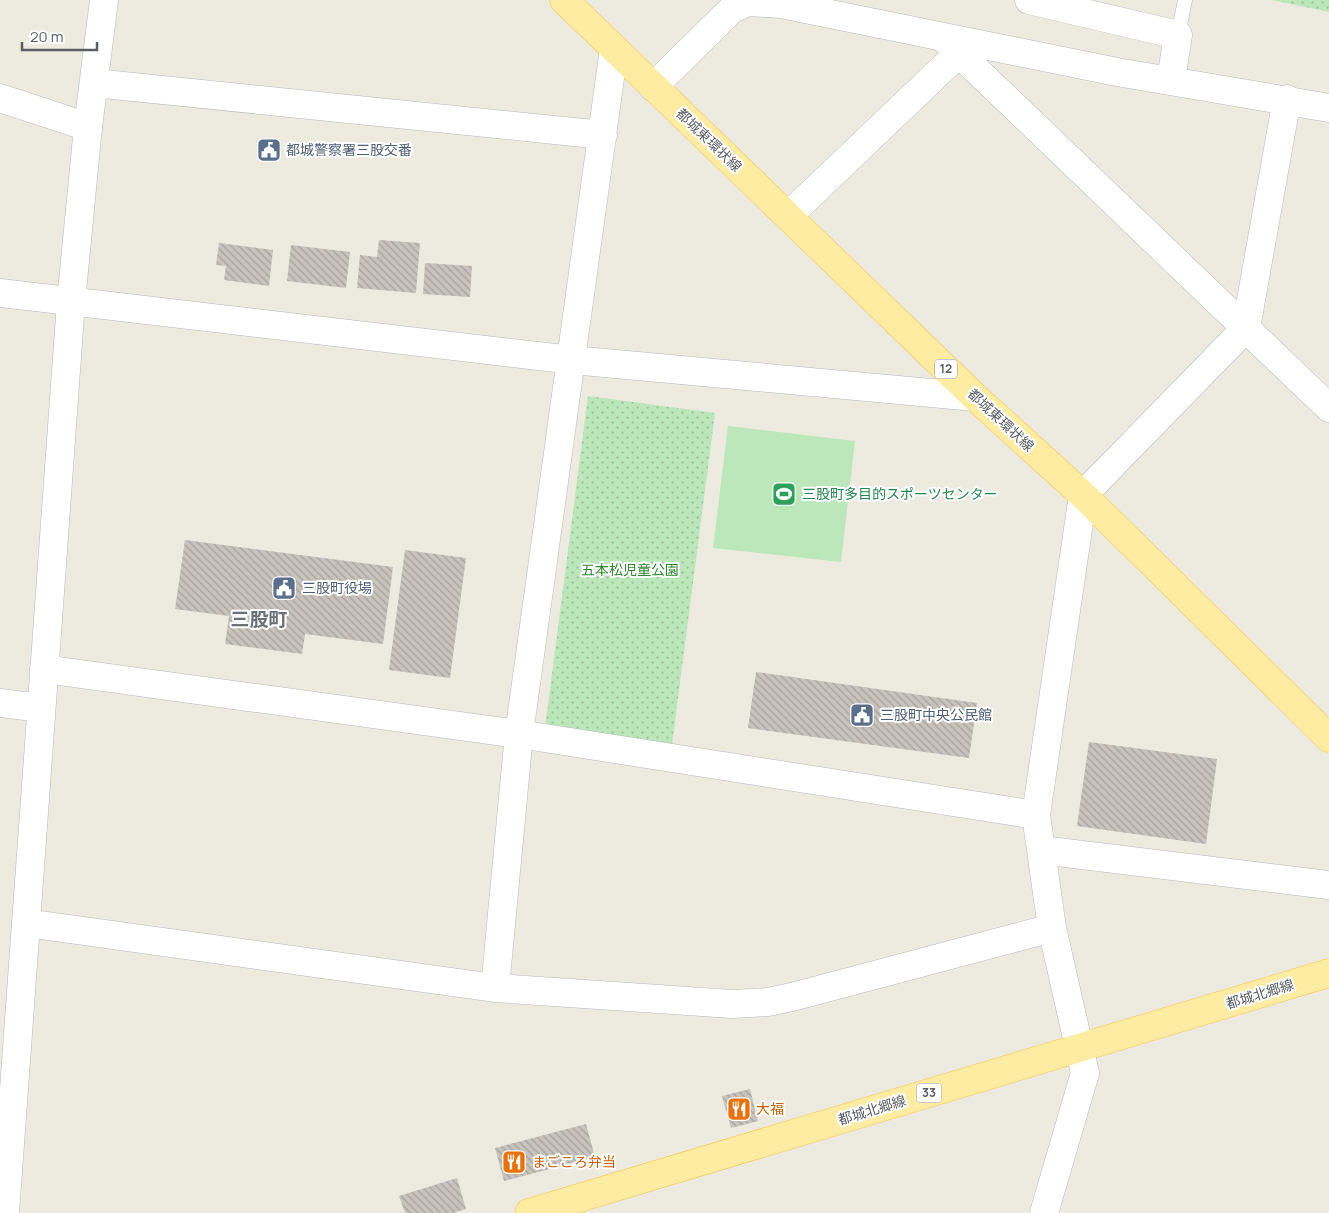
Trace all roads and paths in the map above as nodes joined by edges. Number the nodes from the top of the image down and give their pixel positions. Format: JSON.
{"nodes":[{"id":1,"x":104,"y":0,"type":"edge"},
{"id":2,"x":564,"y":0,"type":"edge"},
{"id":3,"x":1029,"y":0,"type":"edge"},
{"id":4,"x":1184,"y":0,"type":"edge"},
{"id":5,"x":1178,"y":35,"type":"junction"},
{"id":6,"x":951,"y":45,"type":"junction"},
{"id":7,"x":614,"y":49,"type":"junction"},
{"id":8,"x":1171,"y":80,"type":"junction"},
{"id":9,"x":94,"y":83,"type":"junction"},
{"id":10,"x":653,"y":87,"type":"junction"},
{"id":11,"x":0,"y":98,"type":"edge"},
{"id":12,"x":1287,"y":99,"type":"junction"},
{"id":13,"x":1329,"y":108,"type":"edge"},
{"id":14,"x":88,"y":127,"type":"junction"},
{"id":15,"x":603,"y":135,"type":"junction"},
{"id":16,"x":788,"y":216,"type":"junction"},
{"id":17,"x":0,"y":293,"type":"edge"},
{"id":18,"x":71,"y":302,"type":"junction"},
{"id":19,"x":1246,"y":328,"type":"junction"},
{"id":20,"x":572,"y":360,"type":"junction"},
{"id":21,"x":975,"y":397,"type":"junction"},
{"id":22,"x":1329,"y":408,"type":"edge"},
{"id":23,"x":1083,"y":495,"type":"junction"},
{"id":24,"x":44,"y":669,"type":"junction"},
{"id":25,"x":0,"y":703,"type":"edge"},
{"id":26,"x":41,"y":708,"type":"junction"},
{"id":27,"x":1327,"y":731,"type":"edge"},
{"id":28,"x":520,"y":734,"type":"junction"},
{"id":29,"x":1036,"y":815,"type":"junction"},
{"id":30,"x":1041,"y":850,"type":"junction"},
{"id":31,"x":1329,"y":885,"type":"edge"},
{"id":32,"x":26,"y":923,"type":"junction"},
{"id":33,"x":1052,"y":928,"type":"junction"},
{"id":34,"x":1329,"y":973,"type":"edge"},
{"id":35,"x":495,"y":988,"type":"junction"},
{"id":36,"x":1078,"y":1048,"type":"junction"},
{"id":37,"x":6,"y":1119,"type":"edge"},
{"id":38,"x":5,"y":1213,"type":"edge"},
{"id":39,"x":529,"y":1213,"type":"edge"},
{"id":40,"x":1044,"y":1213,"type":"edge"}],
"edges":[{"from":1,"to":9,"type":"street"},
{"from":2,"to":7,"type":"main road","name":"都城東環状線","number":"12"},
{"from":3,"to":5,"type":"street"},
{"from":4,"to":5,"type":"lane"},
{"from":5,"to":8,"type":"street"},
{"from":6,"to":8,"type":"street"},
{"from":6,"to":10,"type":"street"},
{"from":6,"to":16,"type":"street"},
{"from":6,"to":19,"type":"street"},
{"from":7,"to":10,"type":"main road","name":"都城東環状線","number":"12"},
{"from":7,"to":15,"type":"street"},
{"from":8,"to":12,"type":"street"},
{"from":9,"to":14,"type":"street"},
{"from":9,"to":15,"type":"street"},
{"from":10,"to":16,"type":"main road","name":"都城東環状線","number":"12"},
{"from":11,"to":14,"type":"street"},
{"from":12,"to":13,"type":"street"},
{"from":12,"to":19,"type":"street"},
{"from":14,"to":18,"type":"street"},
{"from":15,"to":20,"type":"street"},
{"from":16,"to":21,"type":"main road","name":"都城東環状線","number":"12"},
{"from":17,"to":18,"type":"street"},
{"from":18,"to":20,"type":"street"},
{"from":18,"to":24,"type":"street"},
{"from":19,"to":22,"type":"street"},
{"from":19,"to":23,"type":"street"},
{"from":20,"to":21,"type":"street"},
{"from":20,"to":28,"type":"street"},
{"from":21,"to":23,"type":"main road","name":"都城東環状線","number":"12"},
{"from":23,"to":27,"type":"main road","name":"都城東環状線","number":"12"},
{"from":23,"to":29,"type":"street"},
{"from":24,"to":26,"type":"street"},
{"from":24,"to":28,"type":"street"},
{"from":25,"to":26,"type":"street"},
{"from":26,"to":32,"type":"street"},
{"from":28,"to":29,"type":"street"},
{"from":28,"to":35,"type":"street"},
{"from":29,"to":30,"type":"street"},
{"from":30,"to":31,"type":"street"},
{"from":30,"to":33,"type":"street"},
{"from":32,"to":35,"type":"street"},
{"from":32,"to":37,"type":"street"},
{"from":33,"to":35,"type":"street"},
{"from":33,"to":36,"type":"street"},
{"from":34,"to":36,"type":"main road","name":"都城北郷線","number":"33"},
{"from":36,"to":39,"type":"main road","name":"都城北郷線","number":"33"},
{"from":36,"to":40,"type":"street"},
{"from":37,"to":38,"type":"street"}]}
